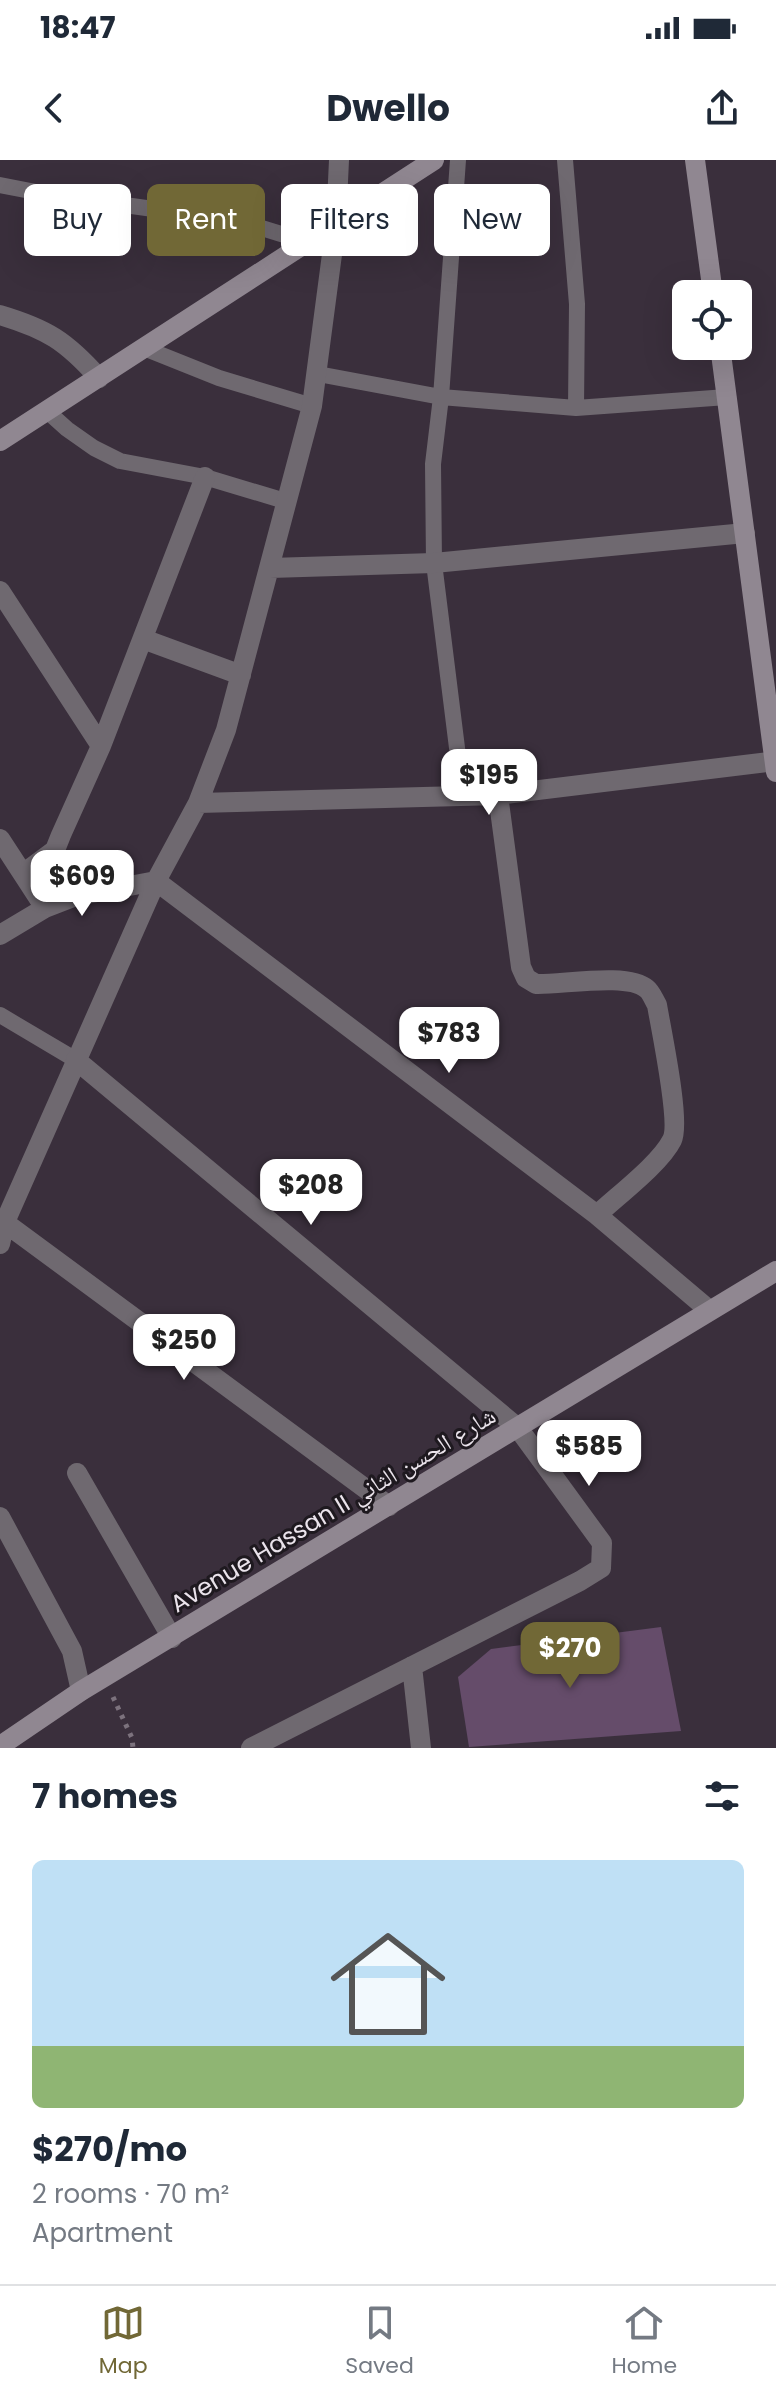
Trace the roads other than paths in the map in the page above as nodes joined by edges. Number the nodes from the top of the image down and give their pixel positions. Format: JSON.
{"nodes":[{"id":1,"x":339,"y":160,"type":"edge"},
{"id":2,"x":434,"y":160,"type":"edge"},
{"id":3,"x":458,"y":160,"type":"edge"},
{"id":4,"x":565,"y":160,"type":"edge"},
{"id":5,"x":695,"y":160,"type":"edge"},
{"id":6,"x":338,"y":184,"type":"edge"},
{"id":7,"x":397,"y":184,"type":"edge"},
{"id":8,"x":0,"y":185,"type":"edge"},
{"id":9,"x":281,"y":234,"type":"edge"},
{"id":10,"x":285,"y":256,"type":"edge"},
{"id":11,"x":332,"y":256,"type":"edge"},
{"id":12,"x":711,"y":280,"type":"edge"},
{"id":13,"x":0,"y":315,"type":"edge"},
{"id":14,"x":144,"y":348,"type":"junction"},
{"id":15,"x":722,"y":360,"type":"edge"},
{"id":16,"x":318,"y":374,"type":"junction"},
{"id":17,"x":99,"y":378,"type":"junction"},
{"id":18,"x":441,"y":397,"type":"junction"},
{"id":19,"x":727,"y":397,"type":"junction"},
{"id":20,"x":312,"y":406,"type":"junction"},
{"id":21,"x":576,"y":408,"type":"junction"},
{"id":22,"x":47,"y":411,"type":"junction"},
{"id":23,"x":0,"y":441,"type":"edge"},
{"id":24,"x":205,"y":477,"type":"junction"},
{"id":25,"x":285,"y":501,"type":"junction"},
{"id":26,"x":745,"y":533,"type":"junction"},
{"id":27,"x":434,"y":563,"type":"junction"},
{"id":28,"x":270,"y":568,"type":"junction"},
{"id":29,"x":0,"y":591,"type":"edge"},
{"id":30,"x":143,"y":639,"type":"junction"},
{"id":31,"x":241,"y":675,"type":"junction"},
{"id":32,"x":101,"y":746,"type":"junction"},
{"id":33,"x":775,"y":764,"type":"edge"},
{"id":34,"x":498,"y":795,"type":"junction"},
{"id":35,"x":463,"y":796,"type":"junction"},
{"id":36,"x":198,"y":803,"type":"junction"},
{"id":37,"x":0,"y":839,"type":"edge"},
{"id":38,"x":24,"y":873,"type":"junction"},
{"id":39,"x":156,"y":881,"type":"junction"},
{"id":40,"x":45,"y":908,"type":"junction"},
{"id":41,"x":0,"y":935,"type":"edge"},
{"id":42,"x":0,"y":1015,"type":"edge"},
{"id":43,"x":76,"y":1060,"type":"junction"},
{"id":44,"x":597,"y":1215,"type":"junction"},
{"id":45,"x":3,"y":1221,"type":"edge"},
{"id":46,"x":0,"y":1244,"type":"edge"},
{"id":47,"x":776,"y":1271,"type":"edge"},
{"id":48,"x":709,"y":1310,"type":"junction"},
{"id":49,"x":518,"y":1428,"type":"junction"},
{"id":50,"x":77,"y":1473,"type":"dead end"},
{"id":51,"x":389,"y":1506,"type":"junction"},
{"id":52,"x":0,"y":1517,"type":"edge"},
{"id":53,"x":172,"y":1638,"type":"junction"},
{"id":54,"x":412,"y":1666,"type":"junction"},
{"id":55,"x":81,"y":1691,"type":"junction"},
{"id":56,"x":0,"y":1746,"type":"edge"},
{"id":57,"x":251,"y":1748,"type":"edge"},
{"id":58,"x":421,"y":1748,"type":"edge"}],
"edges":[{"from":1,"to":6,"type":"street"},
{"from":2,"to":7,"type":"street"},
{"from":3,"to":18,"type":"lane"},
{"from":4,"to":21,"type":"lane"},
{"from":5,"to":12,"type":"street"},
{"from":8,"to":9,"type":"lane"},
{"from":10,"to":14,"type":"street"},
{"from":11,"to":16,"type":"street"},
{"from":13,"to":17,"type":"street"},
{"from":14,"to":17,"type":"street"},
{"from":14,"to":20,"type":"lane"},
{"from":15,"to":19,"type":"street"},
{"from":16,"to":18,"type":"lane"},
{"from":16,"to":20,"type":"street"},
{"from":17,"to":22,"type":"street"},
{"from":18,"to":21,"type":"lane"},
{"from":18,"to":27,"type":"lane"},
{"from":19,"to":21,"type":"lane"},
{"from":19,"to":26,"type":"street"},
{"from":20,"to":25,"type":"street"},
{"from":22,"to":23,"type":"street"},
{"from":22,"to":24,"type":"lane"},
{"from":24,"to":25,"type":"lane"},
{"from":24,"to":30,"type":"street"},
{"from":25,"to":28,"type":"street"},
{"from":26,"to":27,"type":"street"},
{"from":26,"to":33,"type":"street"},
{"from":27,"to":28,"type":"street"},
{"from":27,"to":35,"type":"lane"},
{"from":28,"to":31,"type":"street"},
{"from":29,"to":32,"type":"street"},
{"from":30,"to":31,"type":"street"},
{"from":30,"to":32,"type":"street"},
{"from":31,"to":36,"type":"street"},
{"from":32,"to":38,"type":"street"},
{"from":33,"to":34,"type":"street"},
{"from":34,"to":35,"type":"street"},
{"from":34,"to":44,"type":"street"},
{"from":35,"to":36,"type":"street"},
{"from":36,"to":39,"type":"street"},
{"from":37,"to":38,"type":"street"},
{"from":38,"to":40,"type":"street"},
{"from":39,"to":40,"type":"street"},
{"from":39,"to":43,"type":"street"},
{"from":39,"to":44,"type":"street"},
{"from":40,"to":41,"type":"street"},
{"from":42,"to":43,"type":"lane"},
{"from":43,"to":45,"type":"street"},
{"from":43,"to":49,"type":"street"},
{"from":44,"to":48,"type":"street"},
{"from":45,"to":46,"type":"street"},
{"from":45,"to":51,"type":"street"},
{"from":47,"to":48,"type":"street","name":"Avenue Hassan II شارع الحسن الثاني"},
{"from":48,"to":49,"type":"street","name":"Avenue Hassan II شارع الحسن الثاني"},
{"from":49,"to":51,"type":"street","name":"Avenue Hassan II شارع الحسن الثاني"},
{"from":49,"to":54,"type":"street"},
{"from":50,"to":53,"type":"street"},
{"from":51,"to":53,"type":"street","name":"Avenue Hassan II شارع الحسن الثاني"},
{"from":52,"to":55,"type":"street"},
{"from":53,"to":55,"type":"street","name":"Avenue Hassan II شارع الحسن الثاني"},
{"from":54,"to":57,"type":"street"},
{"from":54,"to":58,"type":"street"},
{"from":55,"to":56,"type":"street","name":"Avenue Hassan II شارع الحسن الثاني"}]}
